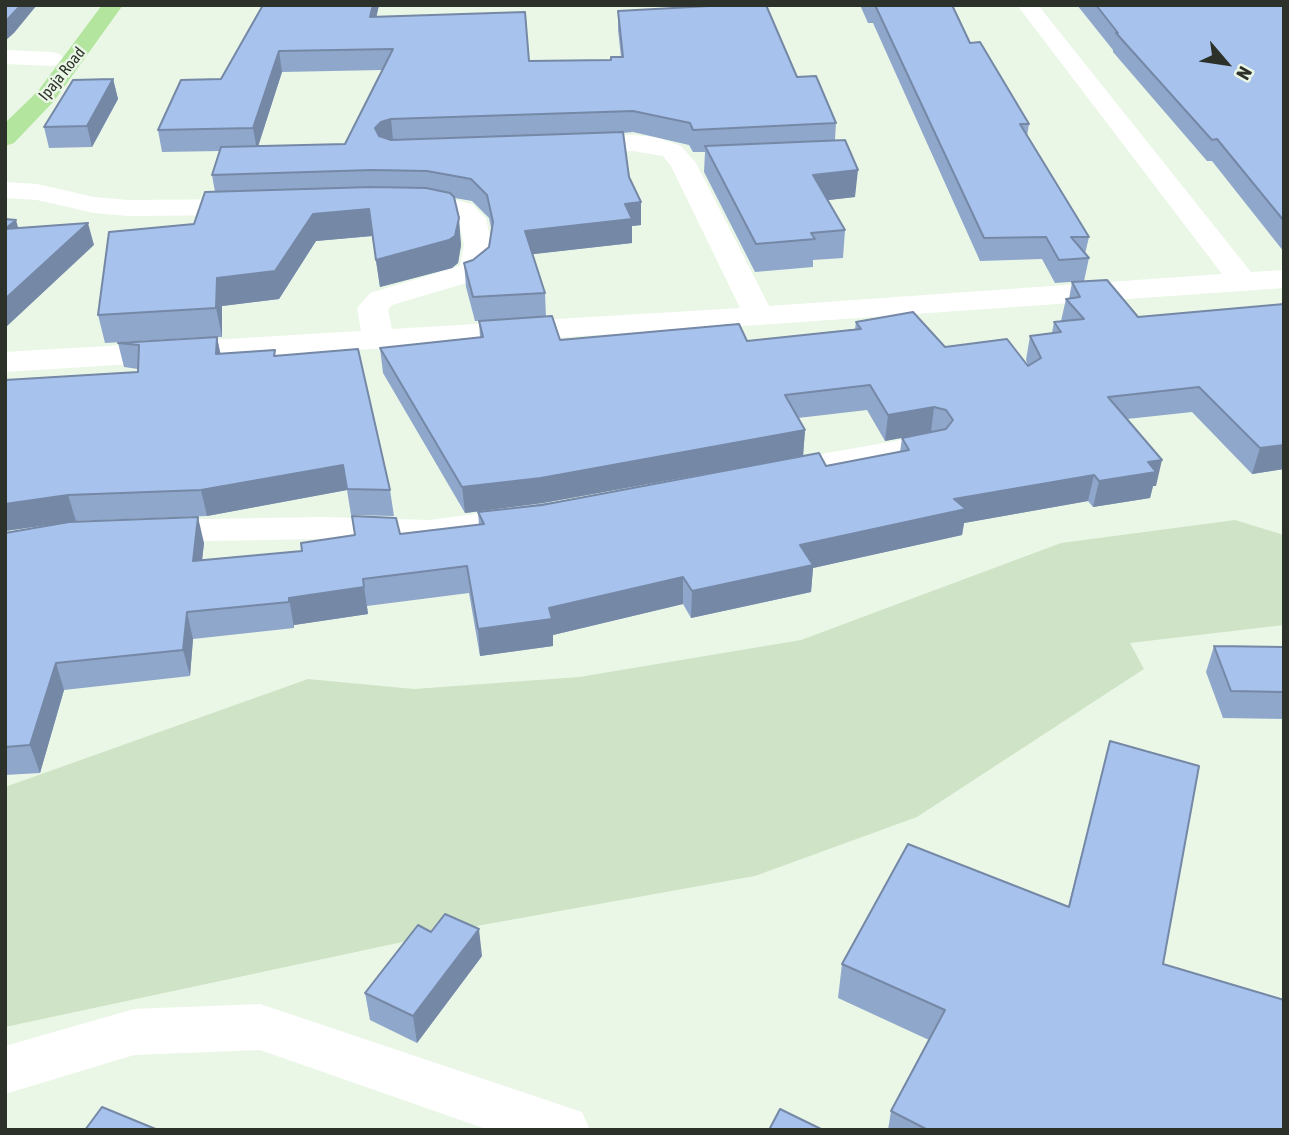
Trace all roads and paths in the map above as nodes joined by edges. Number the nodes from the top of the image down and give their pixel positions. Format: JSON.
{"nodes":[{"id":1,"x":90,"y":5,"type":"edge"},
{"id":2,"x":113,"y":5,"type":"edge"},
{"id":3,"x":1027,"y":5,"type":"edge"},
{"id":4,"x":5,"y":57,"type":"edge"},
{"id":5,"x":52,"y":59,"type":"junction"},
{"id":6,"x":9,"y":123,"type":"edge"},
{"id":7,"x":551,"y":146,"type":"edge"},
{"id":8,"x":5,"y":190,"type":"edge"},
{"id":9,"x":375,"y":203,"type":"edge"},
{"id":10,"x":276,"y":206,"type":"edge"},
{"id":11,"x":1284,"y":279,"type":"edge"},
{"id":12,"x":1242,"y":281,"type":"junction"},
{"id":13,"x":759,"y":316,"type":"junction"},
{"id":14,"x":379,"y":340,"type":"junction"},
{"id":15,"x":5,"y":362,"type":"edge"},
{"id":16,"x":930,"y":445,"type":"edge"},
{"id":17,"x":749,"y":477,"type":"edge"},
{"id":18,"x":518,"y":520,"type":"edge"},
{"id":19,"x":114,"y":533,"type":"edge"},
{"id":20,"x":5,"y":1070,"type":"edge"},
{"id":21,"x":562,"y":1130,"type":"edge"}],
"edges":[{"from":1,"to":5,"type":"main road","name":"Ipaja Road"},
{"from":2,"to":6,"type":"main road","name":"Ipaja Road"},
{"from":3,"to":12,"type":"street"},
{"from":4,"to":5,"type":"street"},
{"from":5,"to":6,"type":"main road","name":"Ipaja Road"},
{"from":7,"to":13,"type":"street"},
{"from":8,"to":10,"type":"street"},
{"from":9,"to":14,"type":"street"},
{"from":11,"to":12,"type":"street"},
{"from":12,"to":13,"type":"street"},
{"from":13,"to":14,"type":"street"},
{"from":14,"to":15,"type":"street"},
{"from":16,"to":17,"type":"street"},
{"from":18,"to":19,"type":"street"},
{"from":20,"to":21,"type":"street"}]}
